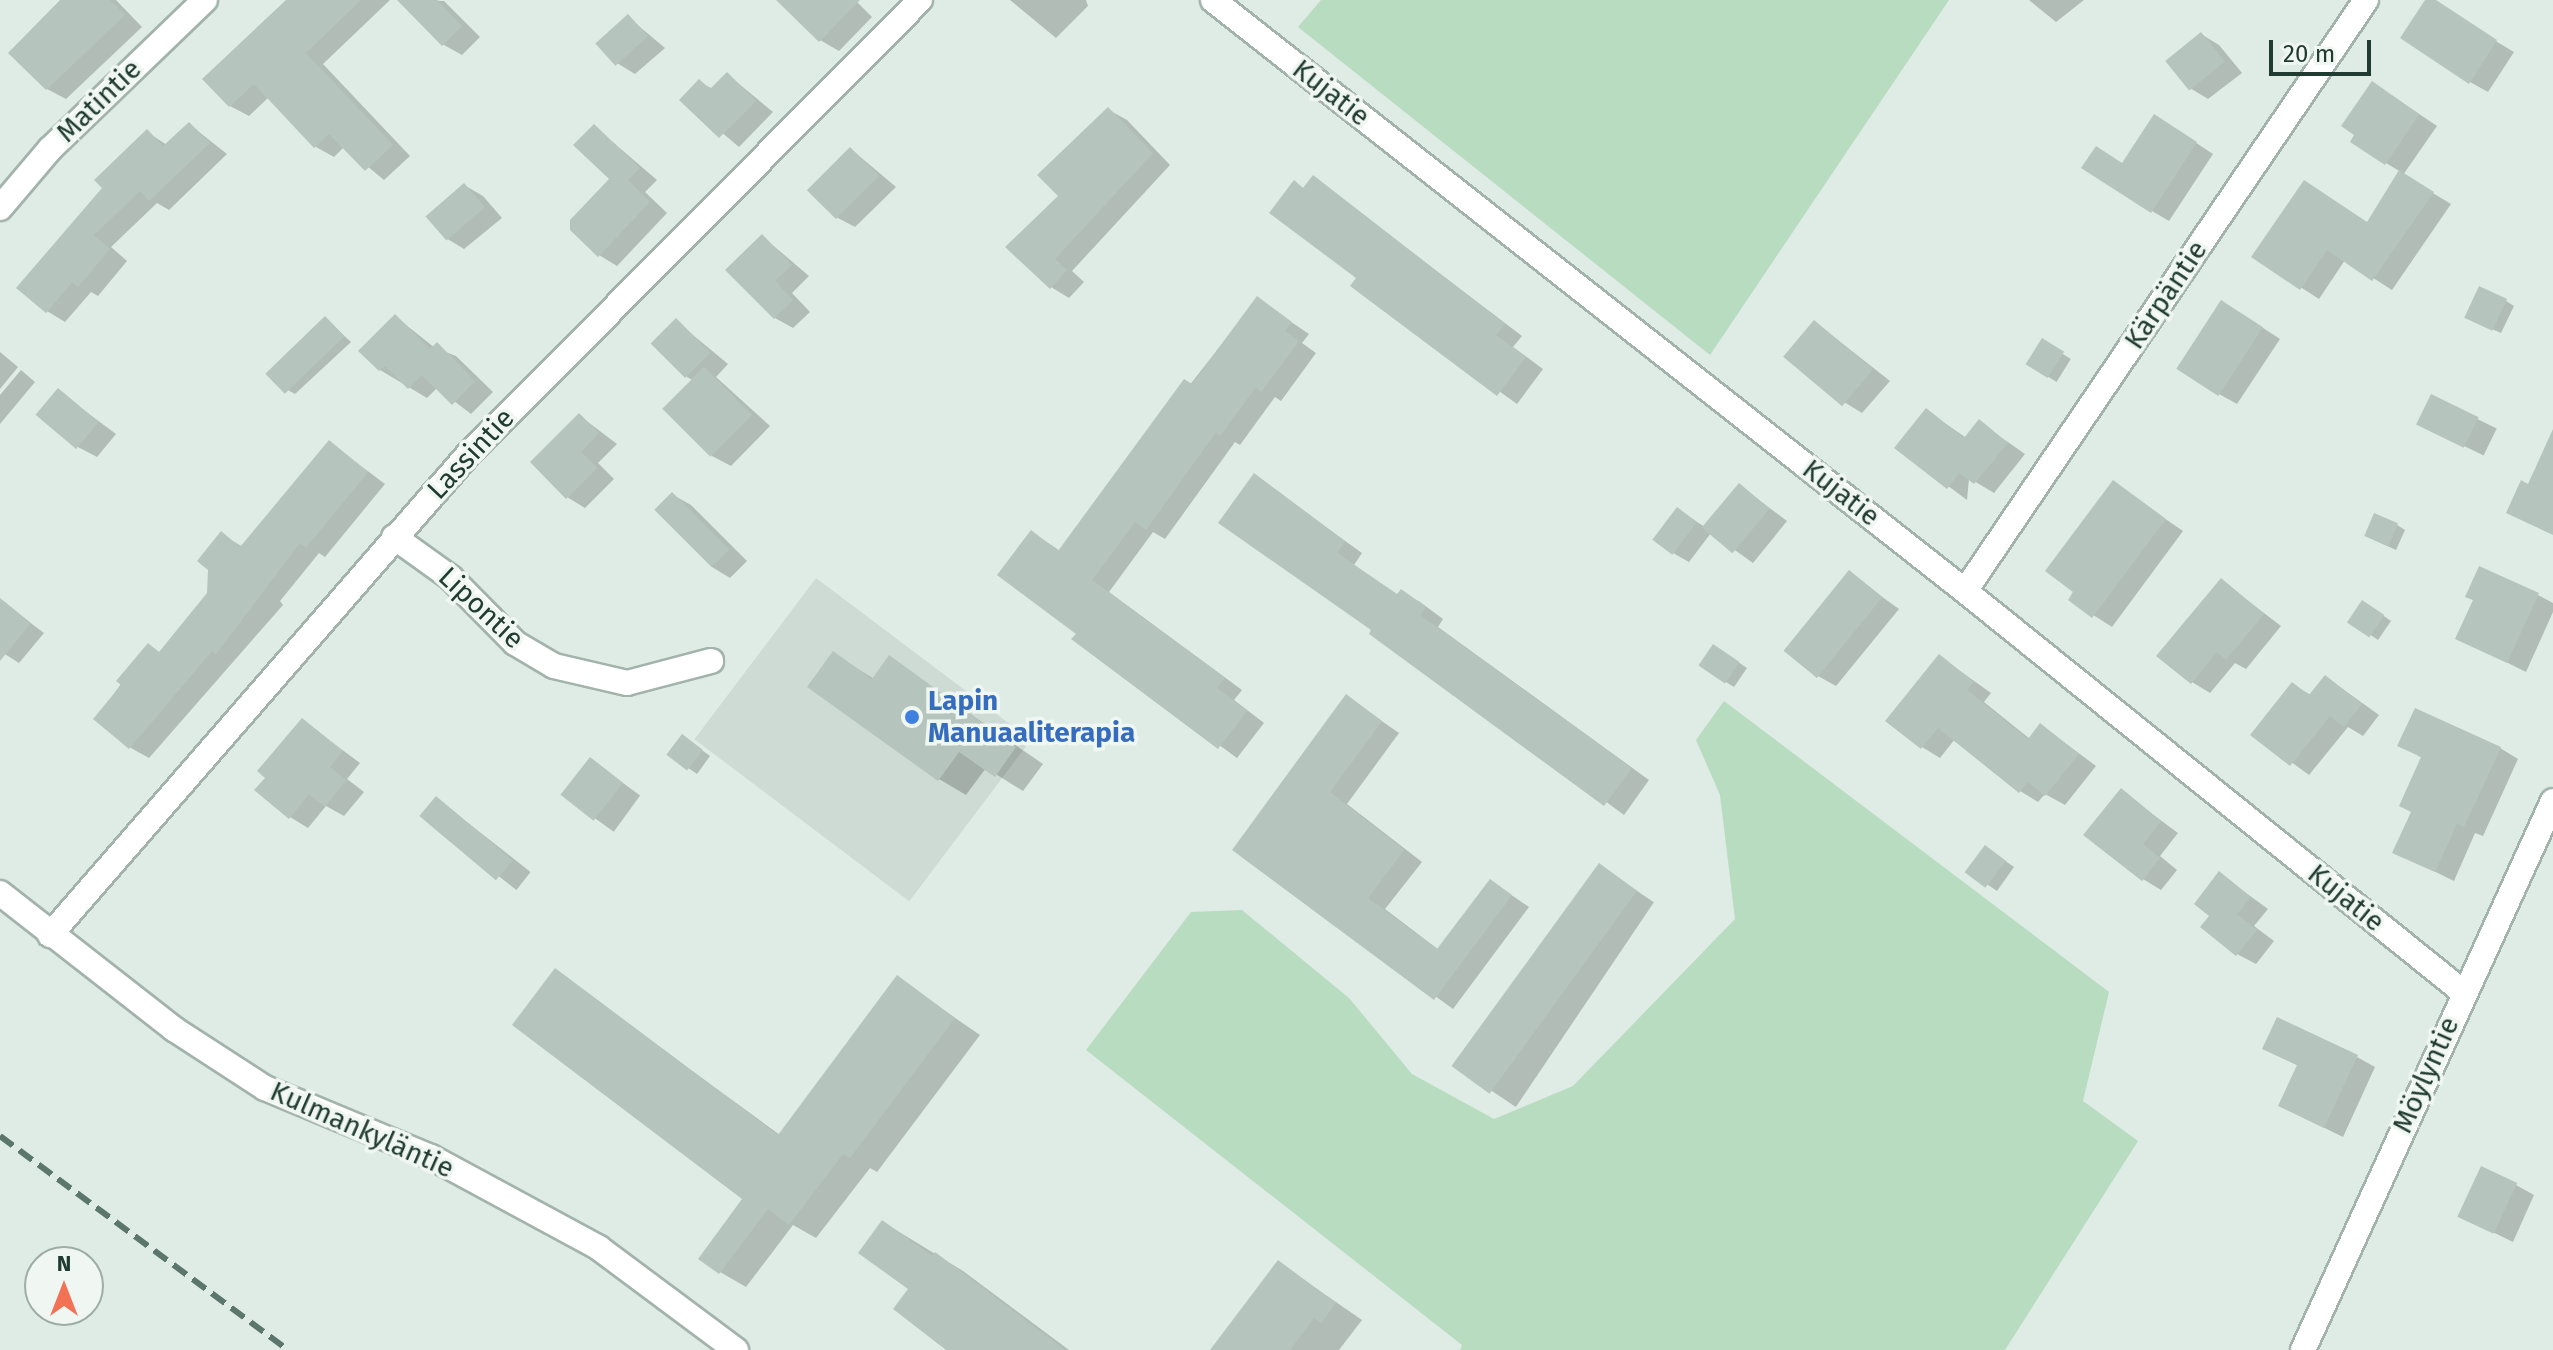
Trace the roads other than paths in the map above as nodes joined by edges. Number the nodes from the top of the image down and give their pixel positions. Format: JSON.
{"nodes":[{"id":1,"x":205,"y":0,"type":"edge"},
{"id":2,"x":920,"y":0,"type":"edge"},
{"id":3,"x":1213,"y":0,"type":"edge"},
{"id":4,"x":2366,"y":0,"type":"edge"},
{"id":5,"x":0,"y":208,"type":"edge"},
{"id":6,"x":394,"y":537,"type":"junction"},
{"id":7,"x":1965,"y":591,"type":"junction"},
{"id":8,"x":711,"y":661,"type":"dead end"},
{"id":9,"x":2553,"y":801,"type":"edge"},
{"id":10,"x":0,"y":893,"type":"edge"},
{"id":11,"x":50,"y":935,"type":"junction"},
{"id":12,"x":2463,"y":992,"type":"junction"},
{"id":13,"x":736,"y":1350,"type":"edge"},
{"id":14,"x":2303,"y":1350,"type":"edge"}],
"edges":[{"from":1,"to":5,"type":"street","name":"Matintie"},
{"from":2,"to":6,"type":"street","name":"Lassintie"},
{"from":3,"to":7,"type":"street","name":"Kujatie"},
{"from":4,"to":7,"type":"street","name":"Kärpäntie"},
{"from":6,"to":8,"type":"street","name":"Lipontie"},
{"from":6,"to":11,"type":"street","name":"Lassintie"},
{"from":7,"to":12,"type":"street","name":"Kujatie"},
{"from":9,"to":12,"type":"street","name":"Möylyntie"},
{"from":10,"to":11,"type":"street","name":"Kulmankyläntie"},
{"from":11,"to":13,"type":"street","name":"Kulmankyläntie"},
{"from":12,"to":14,"type":"street","name":"Möylyntie"}]}
